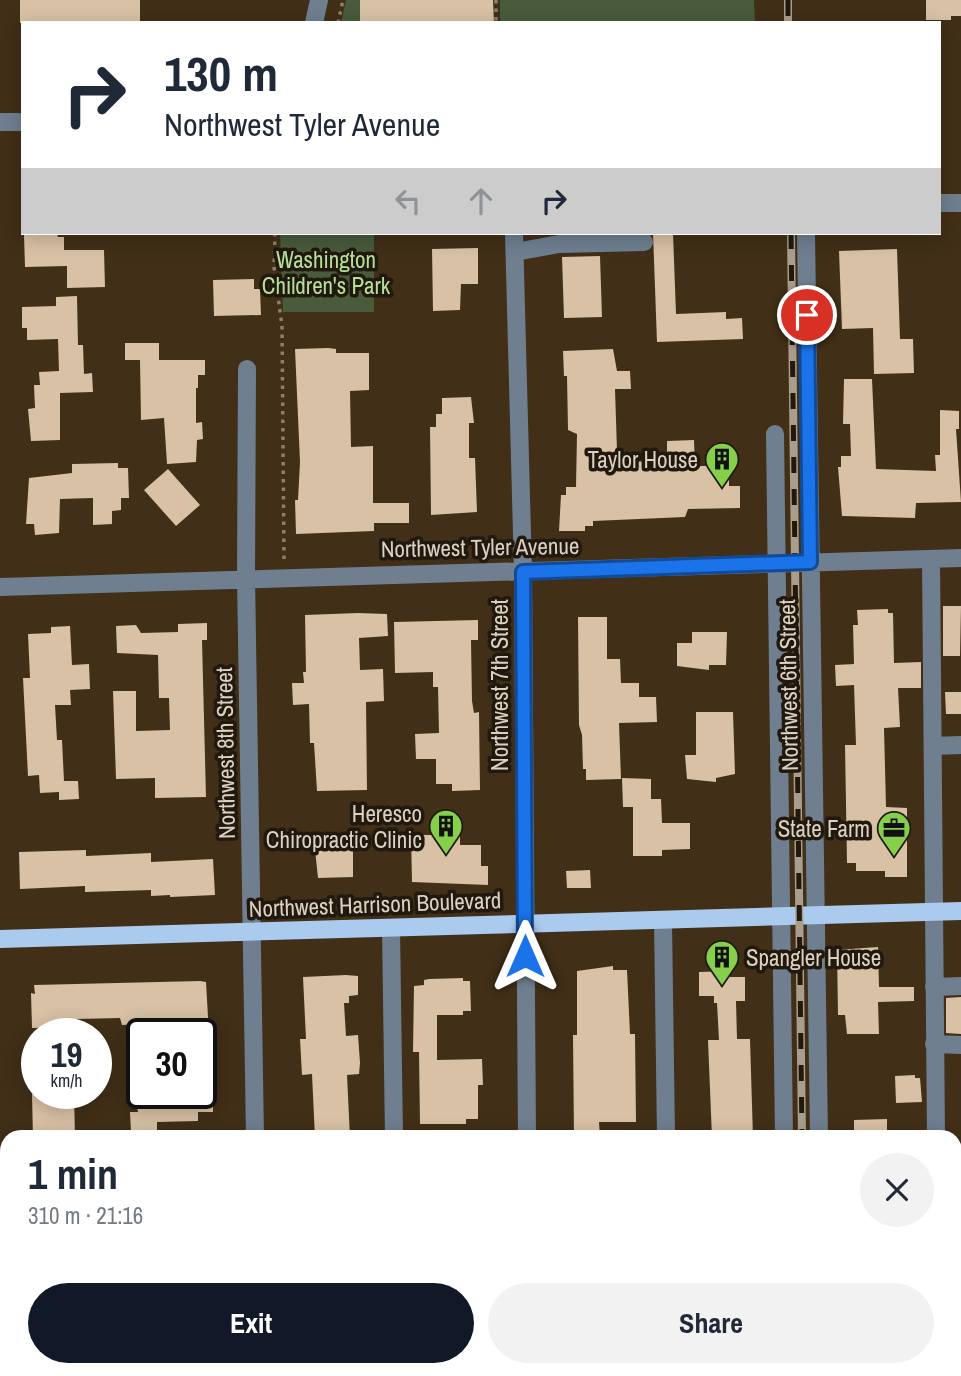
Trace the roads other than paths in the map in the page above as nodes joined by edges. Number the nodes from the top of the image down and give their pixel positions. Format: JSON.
{"nodes":[{"id":1,"x":319,"y":0,"type":"edge"},
{"id":2,"x":314,"y":21,"type":"edge"},
{"id":3,"x":0,"y":122,"type":"edge"},
{"id":4,"x":21,"y":122,"type":"edge"},
{"id":5,"x":941,"y":203,"type":"edge"},
{"id":6,"x":961,"y":203,"type":"edge"},
{"id":7,"x":514,"y":235,"type":"edge"},
{"id":8,"x":806,"y":235,"type":"edge"},
{"id":9,"x":644,"y":243,"type":"dead end"},
{"id":10,"x":515,"y":252,"type":"junction"},
{"id":11,"x":247,"y":369,"type":"dead end"},
{"id":12,"x":775,"y":433,"type":"dead end"},
{"id":13,"x":961,"y":558,"type":"edge"},
{"id":14,"x":931,"y":559,"type":"junction"},
{"id":15,"x":810,"y":562,"type":"junction"},
{"id":16,"x":778,"y":563,"type":"junction"},
{"id":17,"x":523,"y":572,"type":"junction"},
{"id":18,"x":246,"y":577,"type":"junction"},
{"id":19,"x":0,"y":587,"type":"edge"},
{"id":20,"x":961,"y":745,"type":"edge"},
{"id":21,"x":933,"y":747,"type":"junction"},
{"id":22,"x":961,"y":911,"type":"edge"},
{"id":23,"x":934,"y":912,"type":"junction"},
{"id":24,"x":782,"y":917,"type":"junction"},
{"id":25,"x":816,"y":917,"type":"junction"},
{"id":26,"x":663,"y":920,"type":"junction"},
{"id":27,"x":525,"y":924,"type":"junction"},
{"id":28,"x":391,"y":928,"type":"junction"},
{"id":29,"x":252,"y":932,"type":"junction"},
{"id":30,"x":0,"y":939,"type":"edge"},
{"id":31,"x":961,"y":986,"type":"edge"},
{"id":32,"x":934,"y":987,"type":"junction"},
{"id":33,"x":934,"y":1044,"type":"junction"},
{"id":34,"x":961,"y":1045,"type":"edge"},
{"id":35,"x":255,"y":1130,"type":"edge"},
{"id":36,"x":394,"y":1130,"type":"edge"},
{"id":37,"x":527,"y":1130,"type":"edge"},
{"id":38,"x":666,"y":1130,"type":"edge"},
{"id":39,"x":784,"y":1130,"type":"edge"},
{"id":40,"x":819,"y":1130,"type":"edge"},
{"id":41,"x":936,"y":1130,"type":"edge"}],
"edges":[{"from":1,"to":2,"type":"street"},
{"from":3,"to":4,"type":"street"},
{"from":5,"to":6,"type":"street"},
{"from":7,"to":10,"type":"street","name":"Northwest 7th Street"},
{"from":8,"to":15,"type":"street","name":"Northwest 6th Street"},
{"from":9,"to":10,"type":"street"},
{"from":10,"to":17,"type":"street","name":"Northwest 7th Street"},
{"from":11,"to":18,"type":"street","name":"Northwest 8th Street"},
{"from":12,"to":16,"type":"street","name":"Northwest 6th Street"},
{"from":13,"to":14,"type":"street","name":"Northwest Tyler Avenue"},
{"from":14,"to":15,"type":"street","name":"Northwest Tyler Avenue"},
{"from":14,"to":21,"type":"street"},
{"from":15,"to":16,"type":"street","name":"Northwest Tyler Avenue"},
{"from":15,"to":25,"type":"street","name":"Northwest 6th Street"},
{"from":16,"to":17,"type":"street","name":"Northwest Tyler Avenue"},
{"from":16,"to":24,"type":"street","name":"Northwest 6th Street"},
{"from":17,"to":18,"type":"street","name":"Northwest Tyler Avenue"},
{"from":17,"to":27,"type":"street","name":"Northwest 7th Street"},
{"from":18,"to":19,"type":"street","name":"Northwest Tyler Avenue"},
{"from":18,"to":29,"type":"street","name":"Northwest 8th Street"},
{"from":20,"to":21,"type":"street"},
{"from":21,"to":23,"type":"street"},
{"from":22,"to":23,"type":"main road","name":"Northwest Harrison Boulevard"},
{"from":23,"to":25,"type":"main road","name":"Northwest Harrison Boulevard"},
{"from":23,"to":32,"type":"street"},
{"from":24,"to":25,"type":"main road","name":"Northwest Harrison Boulevard"},
{"from":24,"to":26,"type":"main road","name":"Northwest Harrison Boulevard"},
{"from":24,"to":39,"type":"street","name":"Northwest 6th Street"},
{"from":25,"to":40,"type":"street","name":"Northwest 6th Street"},
{"from":26,"to":27,"type":"main road","name":"Northwest Harrison Boulevard"},
{"from":26,"to":38,"type":"street"},
{"from":27,"to":28,"type":"main road","name":"Northwest Harrison Boulevard"},
{"from":27,"to":37,"type":"street","name":"Northwest 7th Street"},
{"from":28,"to":29,"type":"main road","name":"Northwest Harrison Boulevard"},
{"from":28,"to":36,"type":"street"},
{"from":29,"to":30,"type":"main road","name":"Northwest Harrison Boulevard"},
{"from":29,"to":35,"type":"street","name":"Northwest 8th Street"},
{"from":31,"to":32,"type":"street"},
{"from":32,"to":33,"type":"street"},
{"from":33,"to":34,"type":"street"},
{"from":33,"to":41,"type":"street"}]}
